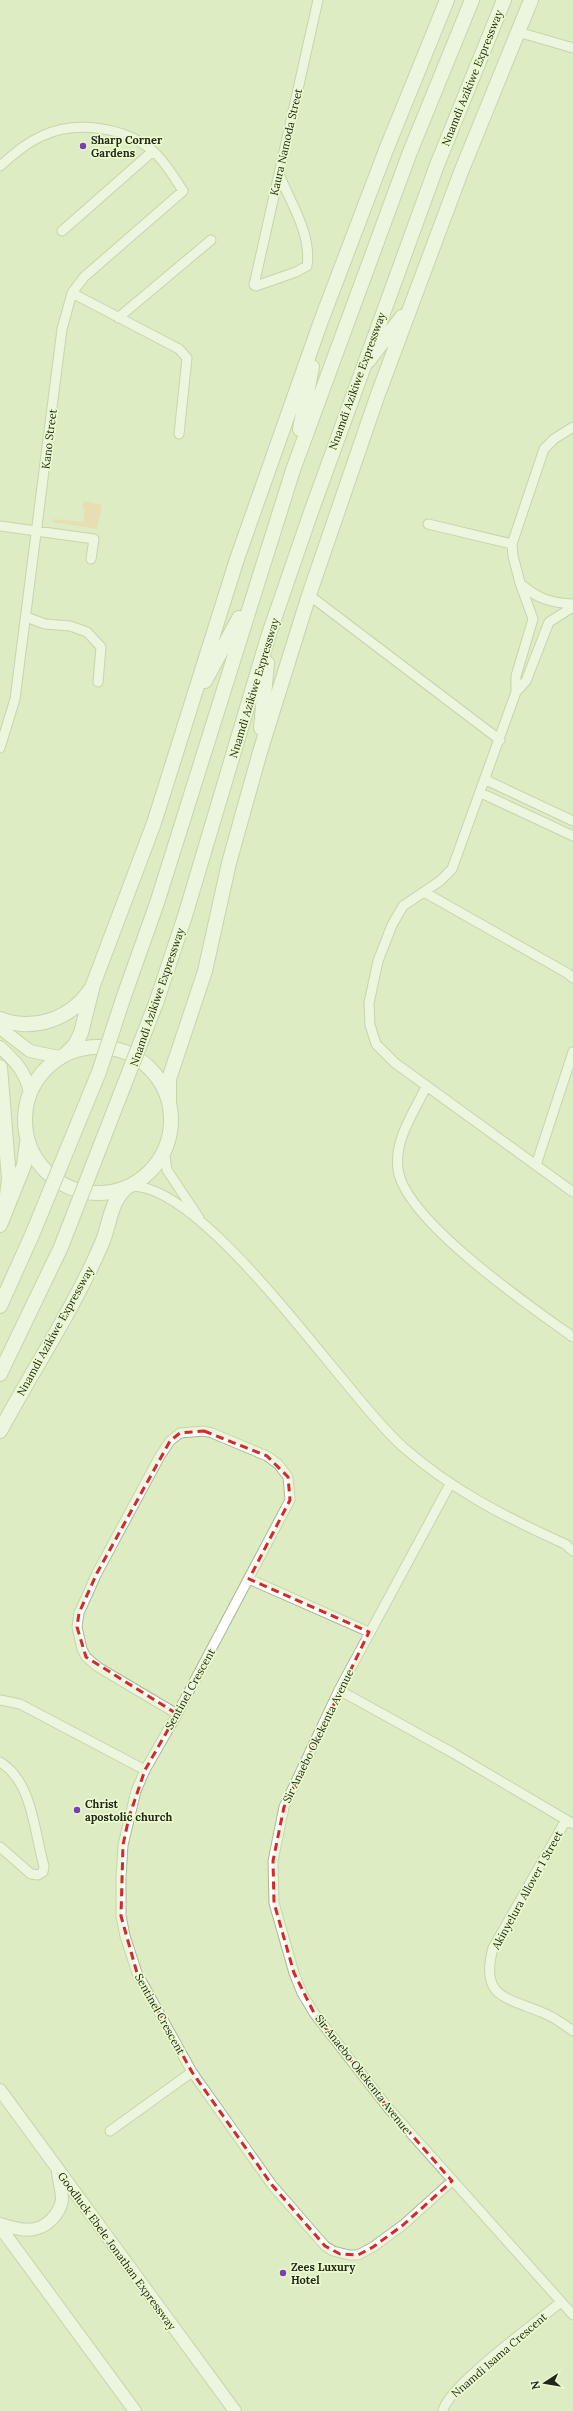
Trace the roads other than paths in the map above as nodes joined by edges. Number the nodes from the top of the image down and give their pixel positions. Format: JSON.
{"nodes":[{"id":1,"x":318,"y":0,"type":"edge"},
{"id":2,"x":447,"y":0,"type":"edge"},
{"id":3,"x":472,"y":0,"type":"edge"},
{"id":4,"x":504,"y":0,"type":"edge"},
{"id":5,"x":531,"y":0,"type":"edge"},
{"id":6,"x":518,"y":32,"type":"junction"},
{"id":7,"x":573,"y":48,"type":"edge"},
{"id":8,"x":153,"y":151,"type":"junction"},
{"id":9,"x":0,"y":166,"type":"edge"},
{"id":10,"x":279,"y":174,"type":"junction"},
{"id":11,"x":62,"y":231,"type":"dead end"},
{"id":12,"x":212,"y":240,"type":"dead end"},
{"id":13,"x":72,"y":293,"type":"junction"},
{"id":14,"x":412,"y":304,"type":"junction"},
{"id":15,"x":118,"y":318,"type":"junction"},
{"id":16,"x":321,"y":322,"type":"junction"},
{"id":17,"x":360,"y":373,"type":"junction"},
{"id":18,"x":573,"y":427,"type":"edge"},
{"id":19,"x":179,"y":434,"type":"dead end"},
{"id":20,"x":293,"y":470,"type":"junction"},
{"id":21,"x":428,"y":524,"type":"dead end"},
{"id":22,"x":0,"y":526,"type":"edge"},
{"id":23,"x":38,"y":531,"type":"junction"},
{"id":24,"x":512,"y":544,"type":"junction"},
{"id":25,"x":91,"y":559,"type":"dead end"},
{"id":26,"x":520,"y":582,"type":"junction"},
{"id":27,"x":254,"y":590,"type":"junction"},
{"id":28,"x":309,"y":595,"type":"junction"},
{"id":29,"x":573,"y":606,"type":"edge"},
{"id":30,"x":26,"y":617,"type":"junction"},
{"id":31,"x":269,"y":634,"type":"junction"},
{"id":32,"x":98,"y":682,"type":"dead end"},
{"id":33,"x":516,"y":692,"type":"junction"},
{"id":34,"x":190,"y":710,"type":"junction"},
{"id":35,"x":500,"y":740,"type":"junction"},
{"id":36,"x":0,"y":748,"type":"edge"},
{"id":37,"x":260,"y":752,"type":"junction"},
{"id":38,"x":486,"y":780,"type":"junction"},
{"id":39,"x":481,"y":793,"type":"junction"},
{"id":40,"x":573,"y":822,"type":"edge"},
{"id":41,"x":573,"y":836,"type":"edge"},
{"id":42,"x":424,"y":892,"type":"junction"},
{"id":43,"x":573,"y":978,"type":"edge"},
{"id":44,"x":93,"y":985,"type":"junction"},
{"id":45,"x":0,"y":1019,"type":"edge"},
{"id":46,"x":0,"y":1028,"type":"edge"},
{"id":47,"x":0,"y":1048,"type":"edge"},
{"id":48,"x":573,"y":1052,"type":"edge"},
{"id":49,"x":62,"y":1056,"type":"junction"},
{"id":50,"x":0,"y":1067,"type":"edge"},
{"id":51,"x":426,"y":1087,"type":"junction"},
{"id":52,"x":30,"y":1092,"type":"junction"},
{"id":53,"x":169,"y":1103,"type":"junction"},
{"id":54,"x":26,"y":1136,"type":"junction"},
{"id":55,"x":167,"y":1145,"type":"junction"},
{"id":56,"x":536,"y":1165,"type":"junction"},
{"id":57,"x":129,"y":1187,"type":"junction"},
{"id":58,"x":573,"y":1192,"type":"edge"},
{"id":59,"x":3,"y":1218,"type":"edge"},
{"id":60,"x":202,"y":1222,"type":"junction"},
{"id":61,"x":0,"y":1306,"type":"edge"},
{"id":62,"x":573,"y":1336,"type":"edge"},
{"id":63,"x":0,"y":1374,"type":"edge"},
{"id":64,"x":0,"y":1431,"type":"edge"},
{"id":65,"x":450,"y":1484,"type":"junction"},
{"id":66,"x":573,"y":1550,"type":"edge"},
{"id":67,"x":249,"y":1579,"type":"junction"},
{"id":68,"x":369,"y":1632,"type":"junction"},
{"id":69,"x":339,"y":1690,"type":"junction"},
{"id":70,"x":0,"y":1700,"type":"edge"},
{"id":71,"x":177,"y":1714,"type":"junction"},
{"id":72,"x":0,"y":1762,"type":"edge"},
{"id":73,"x":145,"y":1770,"type":"junction"},
{"id":74,"x":569,"y":1822,"type":"edge"},
{"id":75,"x":0,"y":1847,"type":"edge"},
{"id":76,"x":573,"y":2031,"type":"edge"},
{"id":77,"x":192,"y":2072,"type":"junction"},
{"id":78,"x":0,"y":2090,"type":"edge"},
{"id":79,"x":110,"y":2131,"type":"dead end"},
{"id":80,"x":57,"y":2169,"type":"junction"},
{"id":81,"x":452,"y":2181,"type":"junction"},
{"id":82,"x":0,"y":2226,"type":"edge"},
{"id":83,"x":561,"y":2302,"type":"junction"},
{"id":84,"x":573,"y":2315,"type":"edge"},
{"id":85,"x":135,"y":2411,"type":"edge"},
{"id":86,"x":235,"y":2411,"type":"edge"},
{"id":87,"x":442,"y":2411,"type":"edge"}],
"edges":[{"from":1,"to":10,"type":"street","name":"Kaura Namoda Street"},
{"from":2,"to":16,"type":"highway"},
{"from":3,"to":20,"type":"highway"},
{"from":4,"to":17,"type":"highway","name":"Nnamdi Azikiwe Expressway"},
{"from":5,"to":6,"type":"highway"},
{"from":6,"to":7,"type":"street"},
{"from":6,"to":14,"type":"highway"},
{"from":8,"to":9,"type":"street"},
{"from":8,"to":11,"type":"street"},
{"from":8,"to":13,"type":"street","name":"Kano Street"},
{"from":10,"to":10,"type":"street","name":"Kaura Namoda Street"},
{"from":12,"to":15,"type":"street"},
{"from":13,"to":15,"type":"street"},
{"from":13,"to":23,"type":"street","name":"Kano Street"},
{"from":14,"to":17,"type":"highway"},
{"from":14,"to":28,"type":"highway"},
{"from":15,"to":19,"type":"street"},
{"from":16,"to":20,"type":"highway"},
{"from":16,"to":34,"type":"highway"},
{"from":17,"to":31,"type":"highway","name":"Nnamdi Azikiwe Expressway"},
{"from":18,"to":24,"type":"street"},
{"from":20,"to":27,"type":"highway"},
{"from":21,"to":24,"type":"street"},
{"from":22,"to":23,"type":"street"},
{"from":23,"to":25,"type":"street"},
{"from":23,"to":30,"type":"street","name":"Kano Street"},
{"from":24,"to":26,"type":"street"},
{"from":26,"to":29,"type":"street"},
{"from":26,"to":33,"type":"street"},
{"from":27,"to":34,"type":"highway"},
{"from":27,"to":61,"type":"highway","bridge":true},
{"from":28,"to":35,"type":"street"},
{"from":28,"to":37,"type":"highway"},
{"from":29,"to":33,"type":"street"},
{"from":30,"to":32,"type":"street"},
{"from":30,"to":36,"type":"street","name":"Kano Street"},
{"from":31,"to":37,"type":"highway"},
{"from":31,"to":63,"type":"highway","name":"Nnamdi Azikiwe Expressway","bridge":true},
{"from":33,"to":35,"type":"street"},
{"from":34,"to":44,"type":"highway"},
{"from":35,"to":38,"type":"street"},
{"from":37,"to":53,"type":"highway"},
{"from":38,"to":39,"type":"street"},
{"from":38,"to":40,"type":"street"},
{"from":39,"to":41,"type":"street"},
{"from":39,"to":42,"type":"street"},
{"from":42,"to":43,"type":"street"},
{"from":42,"to":51,"type":"street"},
{"from":44,"to":45,"type":"highway"},
{"from":44,"to":49,"type":"highway"},
{"from":46,"to":49,"type":"main road"},
{"from":47,"to":52,"type":"main road"},
{"from":48,"to":56,"type":"street"},
{"from":49,"to":52,"type":"highway"},
{"from":49,"to":53,"type":"highway"},
{"from":50,"to":59,"type":"highway"},
{"from":51,"to":56,"type":"street"},
{"from":51,"to":62,"type":"street"},
{"from":52,"to":54,"type":"highway"},
{"from":53,"to":55,"type":"highway"},
{"from":54,"to":57,"type":"highway"},
{"from":54,"to":59,"type":"highway"},
{"from":55,"to":57,"type":"highway"},
{"from":55,"to":60,"type":"street"},
{"from":56,"to":58,"type":"street"},
{"from":57,"to":60,"type":"street"},
{"from":57,"to":64,"type":"highway","name":"Nnamdi Azikiwe Expressway"},
{"from":60,"to":65,"type":"street"},
{"from":65,"to":66,"type":"street"},
{"from":65,"to":68,"type":"street","name":"Sir Anaebo Okekenta Avenue"},
{"from":67,"to":68,"type":"street"},
{"from":67,"to":71,"type":"street","name":"Sentinel Crescent"},
{"from":67,"to":71,"type":"street","name":"Sentinel Crescent"},
{"from":68,"to":69,"type":"street","name":"Sir Anaebo Okekenta Avenue"},
{"from":69,"to":74,"type":"street"},
{"from":69,"to":81,"type":"street","name":"Sir Anaebo Okekenta Avenue"},
{"from":70,"to":73,"type":"street"},
{"from":71,"to":73,"type":"street","name":"Sentinel Crescent"},
{"from":72,"to":75,"type":"street"},
{"from":73,"to":77,"type":"street","name":"Sentinel Crescent"},
{"from":74,"to":76,"type":"street","name":"Akinyelura Allover 1 Street"},
{"from":77,"to":79,"type":"street"},
{"from":77,"to":81,"type":"street","name":"Sentinel Crescent"},
{"from":78,"to":80,"type":"main road","name":"Goodluck Ebele Jonathan Expressway"},
{"from":80,"to":82,"type":"main road"},
{"from":80,"to":86,"type":"main road","name":"Goodluck Ebele Jonathan Expressway"},
{"from":81,"to":83,"type":"street","name":"Sir Anaebo Okekenta Avenue"},
{"from":82,"to":85,"type":"main road"},
{"from":83,"to":84,"type":"street","name":"Sir Anaebo Okekenta Avenue"},
{"from":83,"to":87,"type":"street","name":"Nnamdi Isama Crescent"}]}
